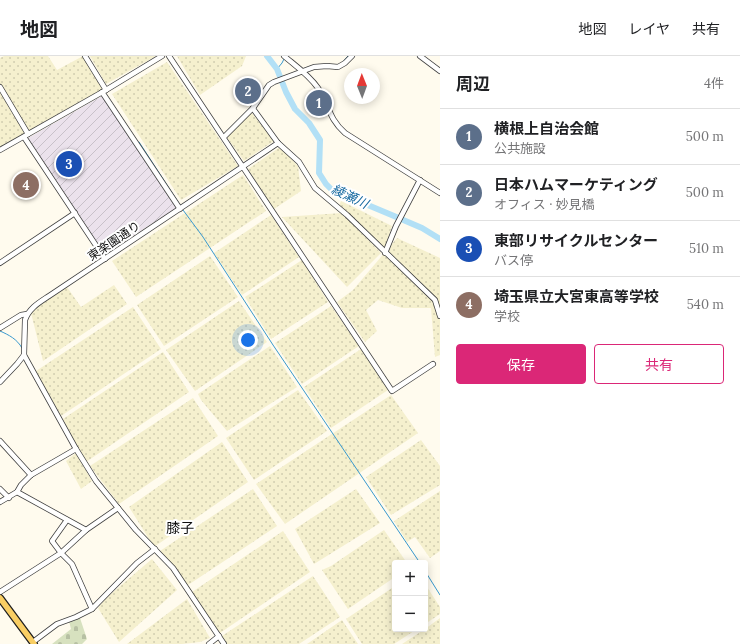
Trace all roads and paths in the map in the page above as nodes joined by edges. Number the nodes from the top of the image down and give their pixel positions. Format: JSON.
{"nodes":[{"id":1,"x":85,"y":56,"type":"edge"},
{"id":2,"x":162,"y":56,"type":"edge"},
{"id":3,"x":169,"y":56,"type":"edge"},
{"id":4,"x":284,"y":56,"type":"edge"},
{"id":5,"x":352,"y":56,"type":"edge"},
{"id":6,"x":420,"y":56,"type":"edge"},
{"id":7,"x":302,"y":71,"type":"junction"},
{"id":8,"x":440,"y":71,"type":"edge"},
{"id":9,"x":0,"y":87,"type":"edge"},
{"id":10,"x":104,"y":91,"type":"junction"},
{"id":11,"x":253,"y":108,"type":"junction"},
{"id":12,"x":26,"y":135,"type":"junction"},
{"id":13,"x":224,"y":137,"type":"junction"},
{"id":14,"x":278,"y":143,"type":"junction"},
{"id":15,"x":0,"y":150,"type":"edge"},
{"id":16,"x":242,"y":167,"type":"junction"},
{"id":17,"x":420,"y":180,"type":"junction"},
{"id":18,"x":440,"y":192,"type":"edge"},
{"id":19,"x":180,"y":209,"type":"junction"},
{"id":20,"x":75,"y":213,"type":"junction"},
{"id":21,"x":385,"y":253,"type":"junction"},
{"id":22,"x":106,"y":259,"type":"junction"},
{"id":23,"x":0,"y":263,"type":"edge"},
{"id":24,"x":27,"y":314,"type":"junction"},
{"id":25,"x":440,"y":316,"type":"edge"},
{"id":26,"x":0,"y":328,"type":"edge"},
{"id":27,"x":24,"y":355,"type":"junction"},
{"id":28,"x":433,"y":364,"type":"dead end"},
{"id":29,"x":0,"y":382,"type":"edge"},
{"id":30,"x":0,"y":441,"type":"edge"},
{"id":31,"x":76,"y":449,"type":"junction"},
{"id":32,"x":32,"y":475,"type":"junction"},
{"id":33,"x":0,"y":489,"type":"edge"},
{"id":34,"x":17,"y":492,"type":"junction"},
{"id":35,"x":9,"y":498,"type":"junction"},
{"id":36,"x":0,"y":502,"type":"edge"},
{"id":37,"x":118,"y":508,"type":"junction"},
{"id":38,"x":67,"y":520,"type":"junction"},
{"id":39,"x":86,"y":530,"type":"junction"},
{"id":40,"x":155,"y":549,"type":"junction"},
{"id":41,"x":61,"y":553,"type":"junction"},
{"id":42,"x":0,"y":592,"type":"edge"},
{"id":43,"x":0,"y":598,"type":"edge"},
{"id":44,"x":92,"y":609,"type":"junction"},
{"id":45,"x":219,"y":636,"type":"junction"},
{"id":46,"x":33,"y":643,"type":"edge"},
{"id":47,"x":208,"y":644,"type":"edge"},
{"id":48,"x":224,"y":644,"type":"edge"}],
"edges":[{"from":1,"to":10,"type":"street"},
{"from":2,"to":10,"type":"street"},
{"from":3,"to":13,"type":"street"},
{"from":4,"to":7,"type":"street"},
{"from":5,"to":7,"type":"street"},
{"from":6,"to":8,"type":"street"},
{"from":7,"to":11,"type":"street"},
{"from":7,"to":17,"type":"street"},
{"from":9,"to":12,"type":"street"},
{"from":10,"to":12,"type":"street"},
{"from":10,"to":19,"type":"street"},
{"from":11,"to":13,"type":"street"},
{"from":11,"to":14,"type":"street"},
{"from":12,"to":15,"type":"street"},
{"from":12,"to":20,"type":"street"},
{"from":13,"to":16,"type":"street"},
{"from":14,"to":16,"type":"street","name":"東楽園通り"},
{"from":14,"to":21,"type":"street"},
{"from":16,"to":19,"type":"street","name":"東楽園通り"},
{"from":16,"to":28,"type":"street"},
{"from":17,"to":18,"type":"street"},
{"from":17,"to":21,"type":"street"},
{"from":19,"to":22,"type":"street","name":"東楽園通り"},
{"from":20,"to":22,"type":"street"},
{"from":20,"to":23,"type":"street"},
{"from":21,"to":25,"type":"street"},
{"from":22,"to":24,"type":"street","name":"東楽園通り"},
{"from":24,"to":26,"type":"street","name":"東楽園通り"},
{"from":24,"to":27,"type":"street"},
{"from":27,"to":29,"type":"street"},
{"from":27,"to":31,"type":"street"},
{"from":30,"to":32,"type":"street"},
{"from":31,"to":32,"type":"street"},
{"from":31,"to":37,"type":"street"},
{"from":32,"to":34,"type":"street"},
{"from":33,"to":35,"type":"street"},
{"from":34,"to":35,"type":"street"},
{"from":34,"to":38,"type":"street"},
{"from":35,"to":36,"type":"street"},
{"from":37,"to":39,"type":"street"},
{"from":37,"to":40,"type":"street"},
{"from":38,"to":39,"type":"street"},
{"from":38,"to":41,"type":"street"},
{"from":39,"to":41,"type":"street"},
{"from":40,"to":44,"type":"street"},
{"from":40,"to":45,"type":"street"},
{"from":41,"to":42,"type":"street"},
{"from":41,"to":44,"type":"street"},
{"from":43,"to":46,"type":"main road"},
{"from":44,"to":46,"type":"street"},
{"from":45,"to":47,"type":"street"},
{"from":45,"to":48,"type":"street"}]}
